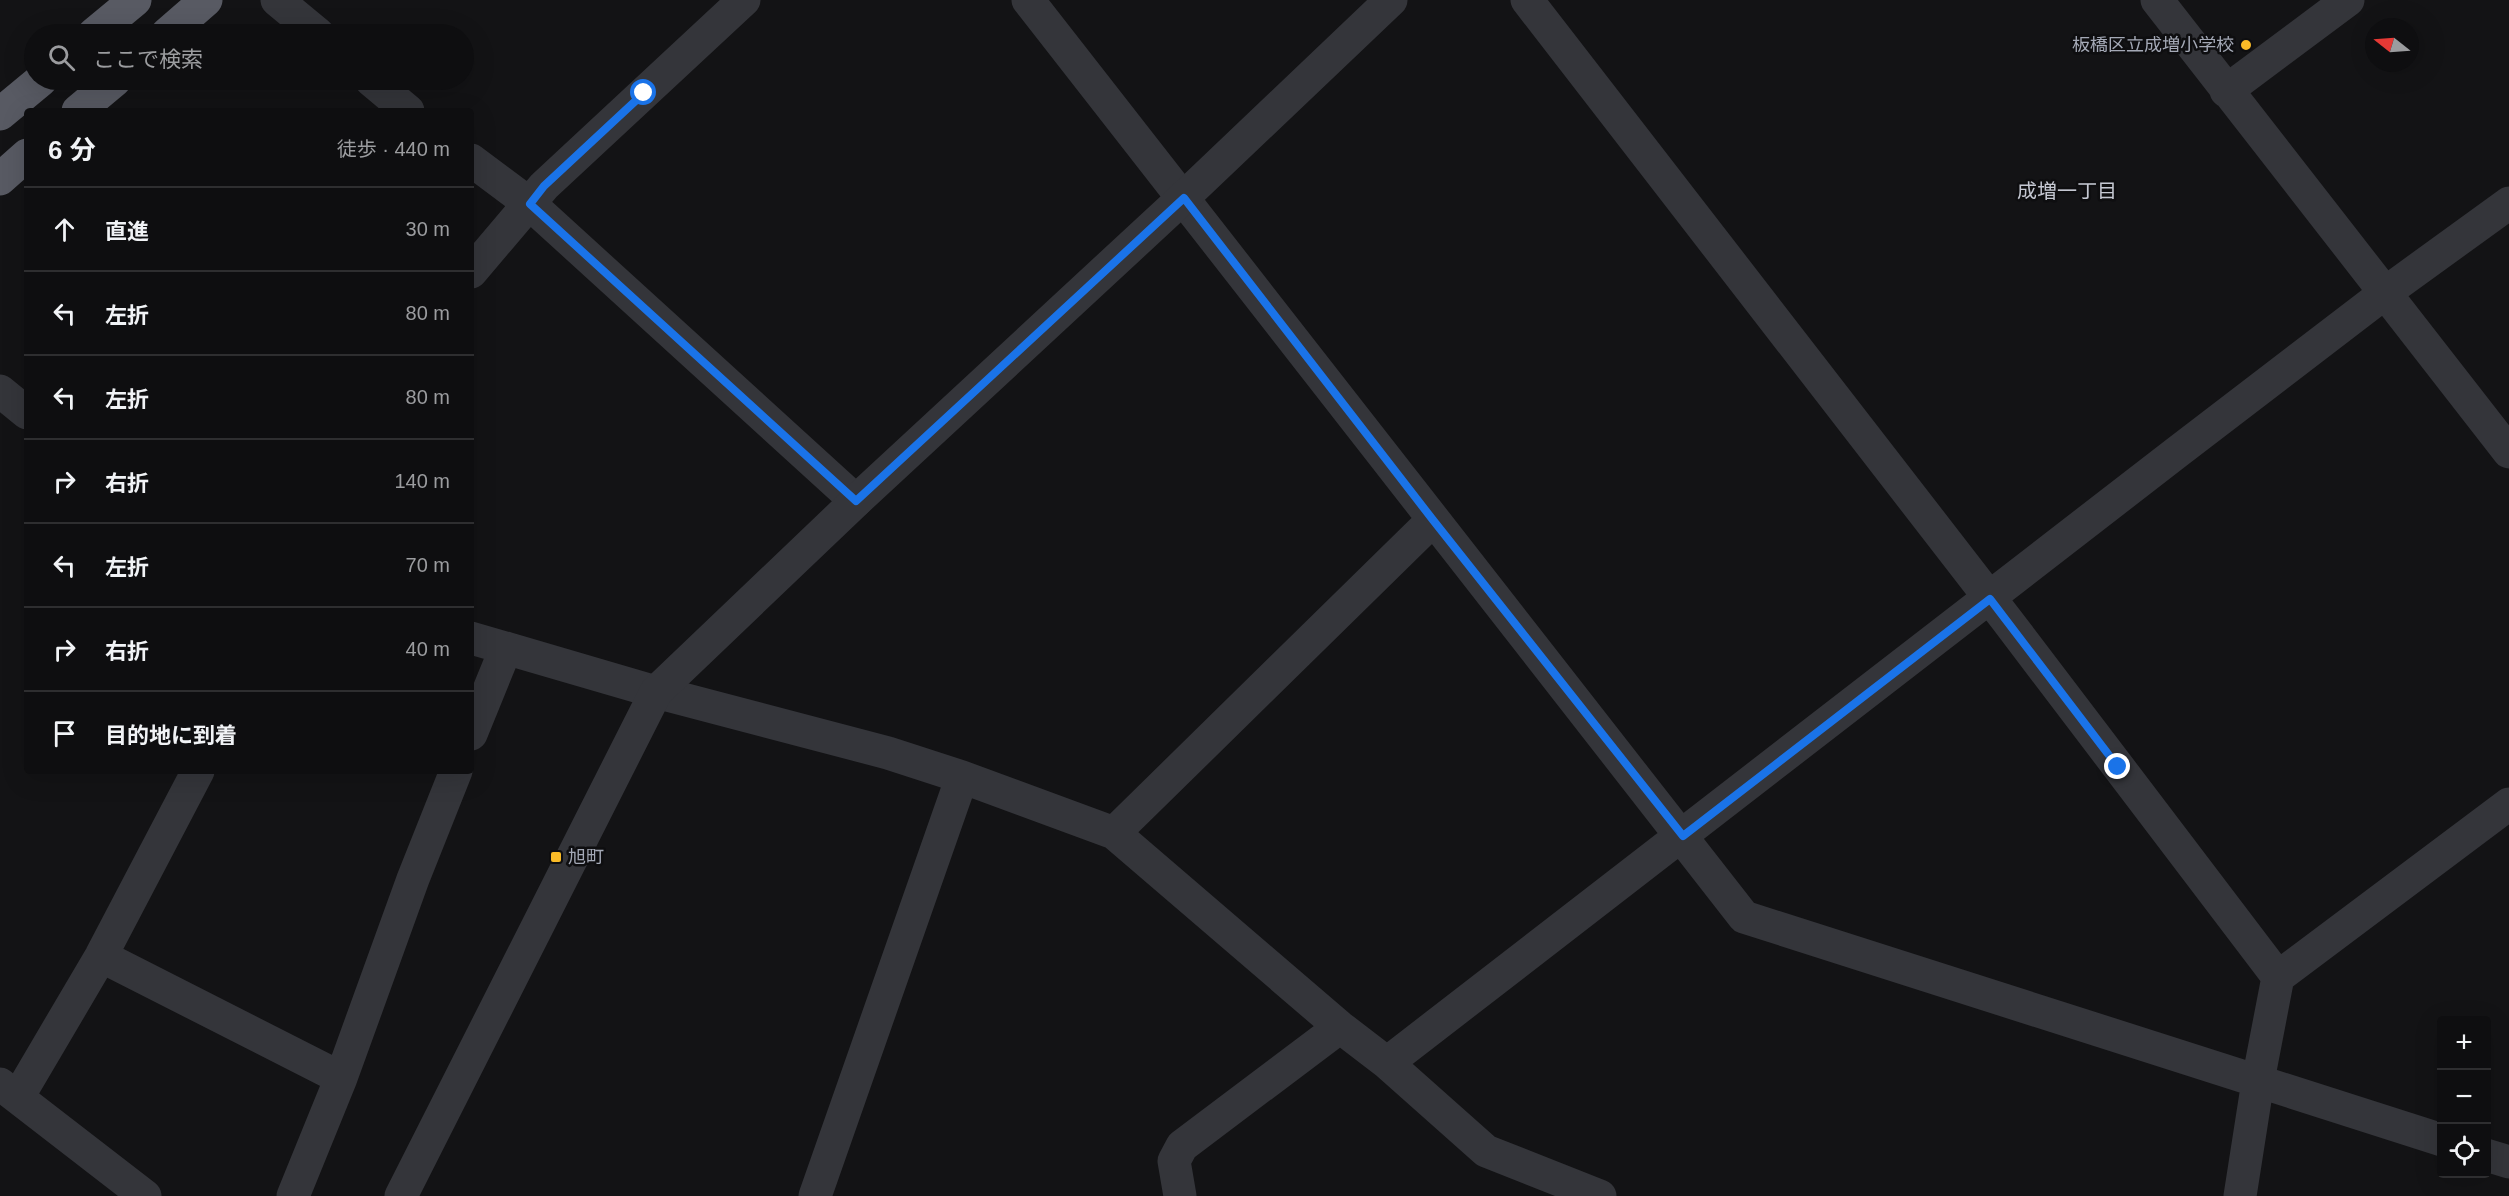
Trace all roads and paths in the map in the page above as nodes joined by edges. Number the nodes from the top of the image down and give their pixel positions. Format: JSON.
{"nodes":[{"id":1,"x":135,"y":0,"type":"edge"},
{"id":2,"x":206,"y":0,"type":"edge"},
{"id":3,"x":277,"y":0,"type":"edge"},
{"id":4,"x":744,"y":0,"type":"edge"},
{"id":5,"x":1028,"y":0,"type":"edge"},
{"id":6,"x":1391,"y":0,"type":"edge"},
{"id":7,"x":1527,"y":0,"type":"edge"},
{"id":8,"x":2157,"y":0,"type":"edge"},
{"id":9,"x":2348,"y":0,"type":"edge"},
{"id":10,"x":106,"y":24,"type":"edge"},
{"id":11,"x":178,"y":24,"type":"edge"},
{"id":12,"x":306,"y":24,"type":"edge"},
{"id":13,"x":29,"y":90,"type":"edge"},
{"id":14,"x":103,"y":90,"type":"edge"},
{"id":15,"x":383,"y":90,"type":"edge"},
{"id":16,"x":2226,"y":91,"type":"junction"},
{"id":17,"x":82,"y":108,"type":"edge"},
{"id":18,"x":404,"y":108,"type":"edge"},
{"id":19,"x":0,"y":114,"type":"edge"},
{"id":20,"x":24,"y":158,"type":"edge"},
{"id":21,"x":474,"y":162,"type":"edge"},
{"id":22,"x":0,"y":179,"type":"edge"},
{"id":23,"x":1184,"y":198,"type":"junction"},
{"id":24,"x":2509,"y":203,"type":"edge"},
{"id":25,"x":530,"y":204,"type":"junction"},
{"id":26,"x":474,"y":269,"type":"edge"},
{"id":27,"x":2385,"y":293,"type":"junction"},
{"id":28,"x":0,"y":391,"type":"edge"},
{"id":29,"x":24,"y":411,"type":"edge"},
{"id":30,"x":2509,"y":452,"type":"edge"},
{"id":31,"x":856,"y":501,"type":"junction"},
{"id":32,"x":1433,"y":520,"type":"junction"},
{"id":33,"x":1990,"y":599,"type":"junction"},
{"id":34,"x":474,"y":639,"type":"edge"},
{"id":35,"x":506,"y":648,"type":"junction"},
{"id":36,"x":656,"y":692,"type":"junction"},
{"id":37,"x":474,"y":727,"type":"edge"},
{"id":38,"x":196,"y":774,"type":"edge"},
{"id":39,"x":455,"y":774,"type":"edge"},
{"id":40,"x":962,"y":777,"type":"junction"},
{"id":41,"x":2509,"y":804,"type":"edge"},
{"id":42,"x":1114,"y":833,"type":"junction"},
{"id":43,"x":1683,"y":836,"type":"junction"},
{"id":44,"x":101,"y":956,"type":"junction"},
{"id":45,"x":2278,"y":977,"type":"junction"},
{"id":46,"x":1340,"y":1027,"type":"junction"},
{"id":47,"x":1387,"y":1063,"type":"junction"},
{"id":48,"x":341,"y":1078,"type":"junction"},
{"id":49,"x":2258,"y":1082,"type":"junction"},
{"id":50,"x":9,"y":1090,"type":"edge"},
{"id":51,"x":2437,"y":1138,"type":"edge"},
{"id":52,"x":2491,"y":1156,"type":"edge"},
{"id":53,"x":2509,"y":1162,"type":"edge"},
{"id":54,"x":145,"y":1196,"type":"edge"},
{"id":55,"x":293,"y":1196,"type":"edge"},
{"id":56,"x":401,"y":1196,"type":"edge"},
{"id":57,"x":815,"y":1196,"type":"edge"},
{"id":58,"x":1180,"y":1196,"type":"edge"},
{"id":59,"x":1600,"y":1196,"type":"edge"},
{"id":60,"x":2240,"y":1196,"type":"edge"}],
"edges":[{"from":1,"to":10,"type":"highway"},
{"from":2,"to":11,"type":"highway"},
{"from":3,"to":12,"type":"street"},
{"from":4,"to":25,"type":"street"},
{"from":5,"to":23,"type":"street"},
{"from":6,"to":23,"type":"street"},
{"from":7,"to":33,"type":"street"},
{"from":8,"to":16,"type":"street"},
{"from":9,"to":16,"type":"street"},
{"from":13,"to":19,"type":"highway"},
{"from":14,"to":17,"type":"highway"},
{"from":15,"to":18,"type":"street"},
{"from":16,"to":27,"type":"street"},
{"from":20,"to":22,"type":"highway"},
{"from":21,"to":25,"type":"street"},
{"from":23,"to":31,"type":"street"},
{"from":23,"to":32,"type":"street"},
{"from":24,"to":27,"type":"street"},
{"from":25,"to":26,"type":"street"},
{"from":25,"to":31,"type":"street"},
{"from":27,"to":30,"type":"street"},
{"from":27,"to":33,"type":"street"},
{"from":28,"to":29,"type":"street"},
{"from":31,"to":36,"type":"street"},
{"from":32,"to":42,"type":"street"},
{"from":32,"to":43,"type":"street"},
{"from":33,"to":43,"type":"street"},
{"from":33,"to":45,"type":"street"},
{"from":34,"to":35,"type":"street"},
{"from":35,"to":36,"type":"street"},
{"from":35,"to":37,"type":"street"},
{"from":36,"to":40,"type":"street"},
{"from":36,"to":56,"type":"street"},
{"from":38,"to":44,"type":"street"},
{"from":39,"to":48,"type":"street"},
{"from":40,"to":42,"type":"street"},
{"from":40,"to":57,"type":"street"},
{"from":41,"to":45,"type":"street"},
{"from":42,"to":46,"type":"street"},
{"from":43,"to":47,"type":"street"},
{"from":43,"to":49,"type":"street"},
{"from":44,"to":48,"type":"street"},
{"from":44,"to":50,"type":"street"},
{"from":45,"to":49,"type":"street"},
{"from":46,"to":47,"type":"street"},
{"from":46,"to":58,"type":"street"},
{"from":47,"to":59,"type":"street"},
{"from":48,"to":55,"type":"street"},
{"from":49,"to":51,"type":"street"},
{"from":49,"to":60,"type":"street"},
{"from":50,"to":54,"type":"street"},
{"from":52,"to":53,"type":"street"}]}
